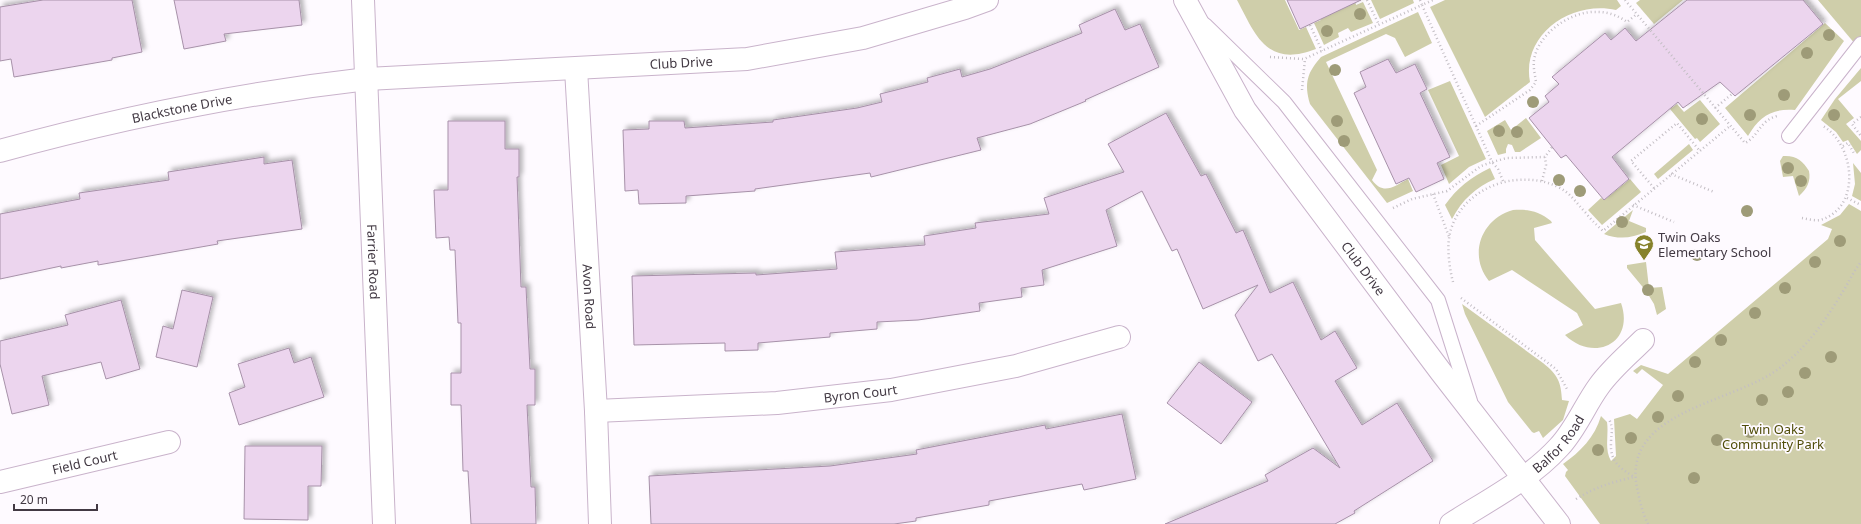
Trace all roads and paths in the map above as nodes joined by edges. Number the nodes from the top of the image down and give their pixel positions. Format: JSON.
{"nodes":[{"id":1,"x":363,"y":0,"type":"edge"},
{"id":2,"x":987,"y":0,"type":"edge"},
{"id":3,"x":1367,"y":0,"type":"edge"},
{"id":4,"x":1420,"y":0,"type":"edge"},
{"id":5,"x":1433,"y":0,"type":"edge"},
{"id":6,"x":1626,"y":0,"type":"edge"},
{"id":7,"x":1807,"y":0,"type":"edge"},
{"id":8,"x":1422,"y":5,"type":"junction"},
{"id":9,"x":1188,"y":6,"type":"edge"},
{"id":10,"x":1637,"y":14,"type":"junction"},
{"id":11,"x":1825,"y":22,"type":"dead end"},
{"id":12,"x":1310,"y":25,"type":"dead end"},
{"id":13,"x":1379,"y":25,"type":"junction"},
{"id":14,"x":1861,"y":44,"type":"edge"},
{"id":15,"x":1322,"y":51,"type":"junction"},
{"id":16,"x":1266,"y":57,"type":"dead end"},
{"id":17,"x":1305,"y":59,"type":"junction"},
{"id":18,"x":576,"y":69,"type":"junction"},
{"id":19,"x":367,"y":79,"type":"junction"},
{"id":20,"x":1732,"y":94,"type":"dead end"},
{"id":21,"x":1301,"y":96,"type":"dead end"},
{"id":22,"x":1715,"y":108,"type":"junction"},
{"id":23,"x":1861,"y":117,"type":"edge"},
{"id":24,"x":1804,"y":118,"type":"junction"},
{"id":25,"x":1476,"y":126,"type":"junction"},
{"id":26,"x":1730,"y":126,"type":"junction"},
{"id":27,"x":1789,"y":136,"type":"dead end"},
{"id":28,"x":1861,"y":136,"type":"edge"},
{"id":29,"x":1843,"y":146,"type":"junction"},
{"id":30,"x":1552,"y":147,"type":"dead end"},
{"id":31,"x":1699,"y":150,"type":"junction"},
{"id":32,"x":0,"y":151,"type":"edge"},
{"id":33,"x":1855,"y":155,"type":"dead end"},
{"id":34,"x":1545,"y":157,"type":"junction"},
{"id":35,"x":1492,"y":162,"type":"junction"},
{"id":36,"x":1671,"y":174,"type":"junction"},
{"id":37,"x":1503,"y":181,"type":"junction"},
{"id":38,"x":1542,"y":181,"type":"junction"},
{"id":39,"x":1654,"y":188,"type":"junction"},
{"id":40,"x":1714,"y":192,"type":"dead end"},
{"id":41,"x":1433,"y":194,"type":"junction"},
{"id":42,"x":1847,"y":198,"type":"junction"},
{"id":43,"x":1633,"y":205,"type":"junction"},
{"id":44,"x":1861,"y":205,"type":"edge"},
{"id":45,"x":1392,"y":209,"type":"dead end"},
{"id":46,"x":1802,"y":218,"type":"dead end"},
{"id":47,"x":1674,"y":222,"type":"dead end"},
{"id":48,"x":1449,"y":237,"type":"junction"},
{"id":49,"x":1861,"y":262,"type":"edge"},
{"id":50,"x":1454,"y":285,"type":"dead end"},
{"id":51,"x":1459,"y":296,"type":"dead end"},
{"id":52,"x":1119,"y":337,"type":"dead end"},
{"id":53,"x":1643,"y":340,"type":"dead end"},
{"id":54,"x":1569,"y":395,"type":"dead end"},
{"id":55,"x":596,"y":411,"type":"junction"},
{"id":56,"x":1473,"y":413,"type":"junction"},
{"id":57,"x":1606,"y":414,"type":"dead end"},
{"id":58,"x":169,"y":442,"type":"dead end"},
{"id":59,"x":1634,"y":477,"type":"junction"},
{"id":60,"x":1522,"y":478,"type":"junction"},
{"id":61,"x":0,"y":482,"type":"edge"},
{"id":62,"x":1576,"y":500,"type":"dead end"},
{"id":63,"x":384,"y":524,"type":"edge"},
{"id":64,"x":600,"y":524,"type":"edge"},
{"id":65,"x":1451,"y":524,"type":"edge"},
{"id":66,"x":1559,"y":524,"type":"edge"},
{"id":67,"x":1648,"y":524,"type":"edge"}],
"edges":[{"from":1,"to":19,"type":"street","name":"Farrier Road"},
{"from":2,"to":18,"type":"street","name":"Club Drive"},
{"from":3,"to":13,"type":"path"},
{"from":4,"to":8,"type":"path"},
{"from":5,"to":8,"type":"path"},
{"from":6,"to":10,"type":"path"},
{"from":7,"to":11,"type":"path"},
{"from":8,"to":13,"type":"path"},
{"from":8,"to":25,"type":"path"},
{"from":9,"to":56,"type":"street","name":"Club Drive"},
{"from":9,"to":56,"type":"lane"},
{"from":10,"to":22,"type":"path"},
{"from":10,"to":25,"type":"path"},
{"from":12,"to":15,"type":"path"},
{"from":13,"to":15,"type":"path"},
{"from":14,"to":24,"type":"lane"},
{"from":15,"to":17,"type":"path"},
{"from":16,"to":17,"type":"path"},
{"from":17,"to":21,"type":"path"},
{"from":18,"to":19,"type":"street","name":"Club Drive"},
{"from":18,"to":55,"type":"street","name":"Avon Road"},
{"from":19,"to":32,"type":"street","name":"Blackstone Drive"},
{"from":19,"to":63,"type":"street","name":"Farrier Road"},
{"from":20,"to":22,"type":"path"},
{"from":22,"to":26,"type":"path"},
{"from":23,"to":28,"type":"path"},
{"from":24,"to":26,"type":"path"},
{"from":24,"to":27,"type":"lane"},
{"from":24,"to":29,"type":"path"},
{"from":25,"to":35,"type":"path"},
{"from":26,"to":31,"type":"path"},
{"from":29,"to":33,"type":"path"},
{"from":29,"to":42,"type":"path"},
{"from":30,"to":34,"type":"path"},
{"from":31,"to":36,"type":"path"},
{"from":31,"to":39,"type":"path"},
{"from":34,"to":35,"type":"path"},
{"from":34,"to":38,"type":"path"},
{"from":35,"to":37,"type":"path"},
{"from":35,"to":41,"type":"path"},
{"from":36,"to":39,"type":"path"},
{"from":36,"to":40,"type":"path"},
{"from":37,"to":38,"type":"path"},
{"from":37,"to":48,"type":"path"},
{"from":38,"to":43,"type":"path"},
{"from":39,"to":43,"type":"path"},
{"from":41,"to":45,"type":"path"},
{"from":41,"to":48,"type":"path"},
{"from":42,"to":44,"type":"path"},
{"from":42,"to":46,"type":"path"},
{"from":43,"to":47,"type":"path"},
{"from":48,"to":50,"type":"path"},
{"from":49,"to":59,"type":"path"},
{"from":51,"to":54,"type":"path"},
{"from":52,"to":55,"type":"street","name":"Byron Court"},
{"from":53,"to":60,"type":"street","name":"Balfor Road"},
{"from":55,"to":64,"type":"street","name":"Avon Road"},
{"from":56,"to":60,"type":"street","name":"Club Drive"},
{"from":57,"to":59,"type":"path"},
{"from":58,"to":61,"type":"street","name":"Field Court"},
{"from":59,"to":62,"type":"path"},
{"from":59,"to":67,"type":"path"},
{"from":60,"to":65,"type":"street","name":"Balfor Road"},
{"from":60,"to":66,"type":"street","name":"Club Drive"}]}
